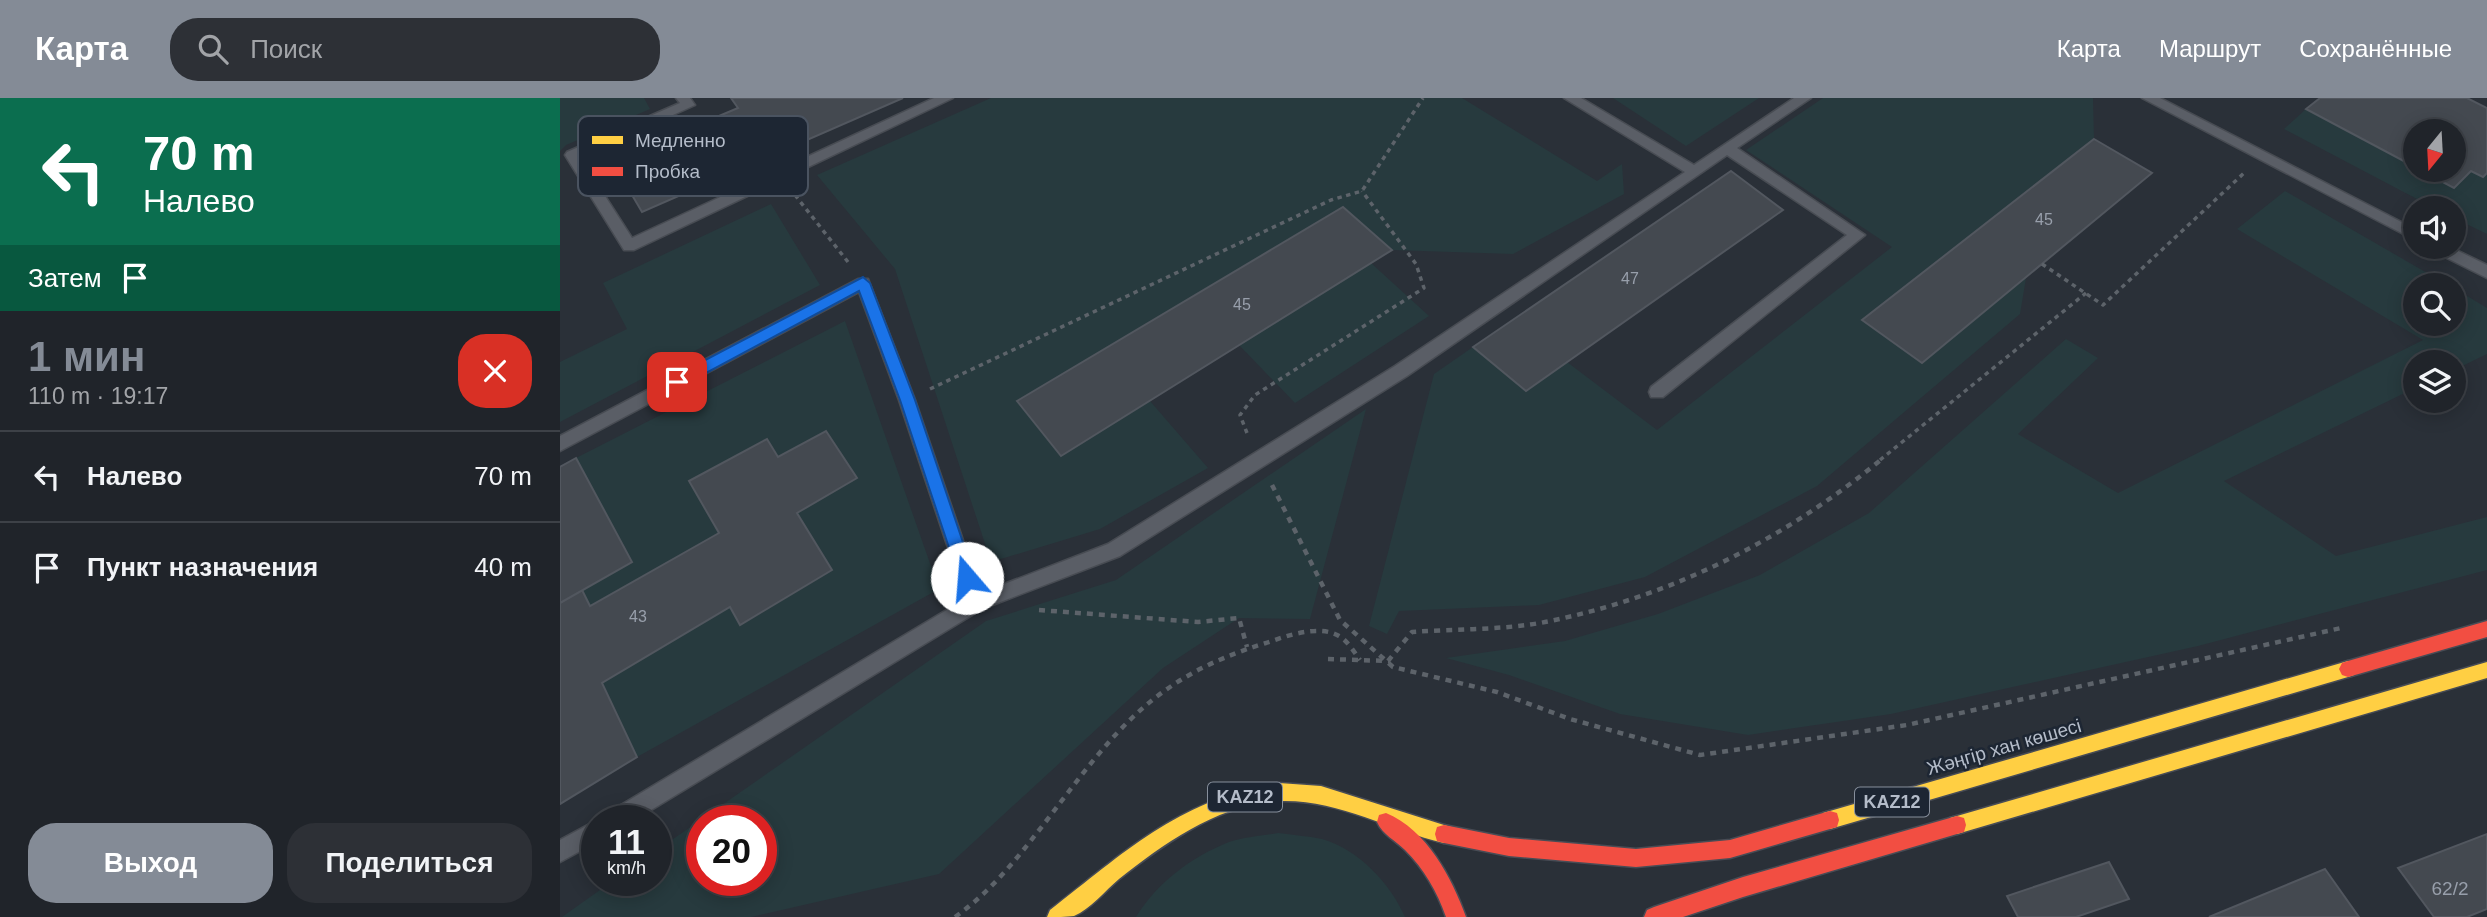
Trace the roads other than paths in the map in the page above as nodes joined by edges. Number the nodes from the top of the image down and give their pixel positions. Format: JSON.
{"nodes":[{"id":1,"x":683,"y":98,"type":"edge"},
{"id":2,"x":946,"y":98,"type":"edge"},
{"id":3,"x":1571,"y":98,"type":"edge"},
{"id":4,"x":1804,"y":98,"type":"edge"},
{"id":5,"x":2149,"y":98,"type":"edge"},
{"id":6,"x":662,"y":116,"type":"edge"},
{"id":7,"x":1727,"y":148,"type":"junction"},
{"id":8,"x":578,"y":152,"type":"edge"},
{"id":9,"x":808,"y":162,"type":"edge"},
{"id":10,"x":578,"y":165,"type":"edge"},
{"id":11,"x":1695,"y":172,"type":"junction"},
{"id":12,"x":598,"y":196,"type":"edge"},
{"id":13,"x":736,"y":196,"type":"edge"},
{"id":14,"x":2403,"y":229,"type":"edge"},
{"id":15,"x":2462,"y":259,"type":"edge"},
{"id":16,"x":2487,"y":272,"type":"edge"},
{"id":17,"x":1657,"y":392,"type":"dead end"},
{"id":18,"x":560,"y":444,"type":"edge"},
{"id":19,"x":975,"y":603,"type":"junction"},
{"id":20,"x":2487,"y":629,"type":"edge"},
{"id":21,"x":2487,"y":670,"type":"edge"},
{"id":22,"x":640,"y":805,"type":"edge"},
{"id":23,"x":1363,"y":807,"type":"junction"},
{"id":24,"x":581,"y":840,"type":"edge"},
{"id":25,"x":560,"y":852,"type":"edge"},
{"id":26,"x":1139,"y":854,"type":"junction"},
{"id":27,"x":1096,"y":907,"type":"dead end"},
{"id":28,"x":1058,"y":917,"type":"edge"},
{"id":29,"x":1457,"y":917,"type":"edge"},
{"id":30,"x":1654,"y":917,"type":"edge"}],
"edges":[{"from":1,"to":6,"type":"lane"},
{"from":2,"to":9,"type":"lane"},
{"from":3,"to":11,"type":"lane"},
{"from":4,"to":7,"type":"lane"},
{"from":5,"to":14,"type":"lane"},
{"from":7,"to":11,"type":"lane"},
{"from":7,"to":17,"type":"lane"},
{"from":8,"to":10,"type":"lane"},
{"from":11,"to":19,"type":"lane"},
{"from":12,"to":13,"type":"lane"},
{"from":15,"to":16,"type":"lane"},
{"from":18,"to":19,"type":"lane"},
{"from":19,"to":22,"type":"lane"},
{"from":20,"to":23,"type":"main road","name":"Жәңгір хан көшесі","number":"KAZ12"},
{"from":21,"to":30,"type":"main road","number":"KAZ12"},
{"from":23,"to":26,"type":"main road","name":"Жәңгір хан көшесі","number":"KAZ12"},
{"from":23,"to":29,"type":"main road","name":"Жәңгір хан көшесі","number":"KAZ12"},
{"from":24,"to":25,"type":"lane"},
{"from":26,"to":27,"type":"main road","name":"Жәңгір хан көшесі","number":"KAZ12"},
{"from":26,"to":28,"type":"main road","name":"Жәңгір хан көшесі","number":"KAZ12"}]}
